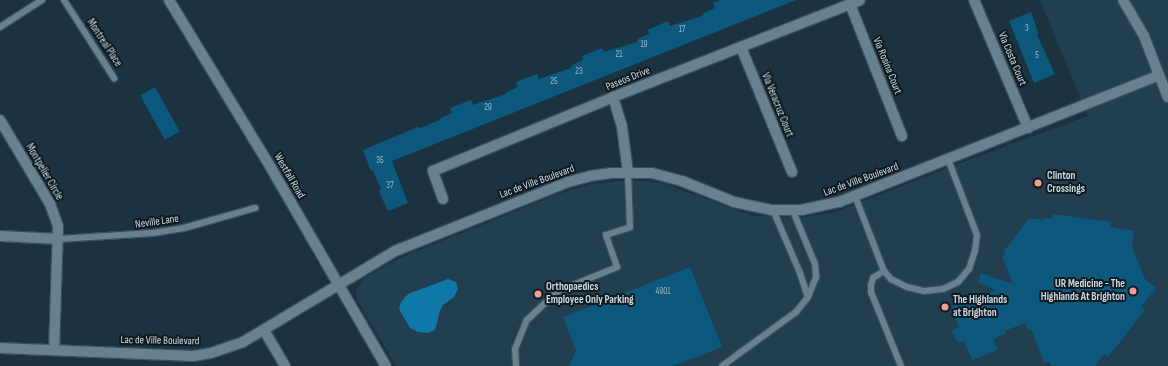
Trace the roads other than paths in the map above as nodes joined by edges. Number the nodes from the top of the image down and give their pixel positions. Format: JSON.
{"nodes":[{"id":1,"x":42,"y":0,"type":"edge"},
{"id":2,"x":64,"y":0,"type":"edge"},
{"id":3,"x":169,"y":0,"type":"edge"},
{"id":4,"x":860,"y":0,"type":"edge"},
{"id":5,"x":974,"y":0,"type":"edge"},
{"id":6,"x":1123,"y":0,"type":"edge"},
{"id":7,"x":850,"y":4,"type":"junction"},
{"id":8,"x":0,"y":27,"type":"edge"},
{"id":9,"x":741,"y":47,"type":"junction"},
{"id":10,"x":1159,"y":75,"type":"junction"},
{"id":11,"x":114,"y":78,"type":"dead end"},
{"id":12,"x":613,"y":97,"type":"junction"},
{"id":13,"x":1168,"y":97,"type":"edge"},
{"id":14,"x":0,"y":120,"type":"edge"},
{"id":15,"x":1028,"y":128,"type":"junction"},
{"id":16,"x":902,"y":136,"type":"dead end"},
{"id":17,"x":948,"y":159,"type":"junction"},
{"id":18,"x":628,"y":172,"type":"junction"},
{"id":19,"x":792,"y":172,"type":"dead end"},
{"id":20,"x":855,"y":196,"type":"junction"},
{"id":21,"x":443,"y":199,"type":"dead end"},
{"id":22,"x":255,"y":208,"type":"dead end"},
{"id":23,"x":773,"y":210,"type":"junction"},
{"id":24,"x":793,"y":210,"type":"junction"},
{"id":25,"x":0,"y":236,"type":"edge"},
{"id":26,"x":59,"y":239,"type":"junction"},
{"id":27,"x":884,"y":271,"type":"junction"},
{"id":28,"x":338,"y":285,"type":"junction"},
{"id":29,"x":808,"y":297,"type":"junction"},
{"id":30,"x":264,"y":330,"type":"junction"},
{"id":31,"x":0,"y":348,"type":"edge"},
{"id":32,"x":54,"y":350,"type":"junction"},
{"id":33,"x":285,"y":366,"type":"edge"},
{"id":34,"x":386,"y":366,"type":"edge"},
{"id":35,"x":516,"y":366,"type":"edge"},
{"id":36,"x":722,"y":366,"type":"edge"},
{"id":37,"x":901,"y":366,"type":"edge"}],
"edges":[{"from":1,"to":8,"type":"lane"},
{"from":2,"to":11,"type":"lane","name":"Montreal Place"},
{"from":3,"to":28,"type":"street","name":"Westfall Road"},
{"from":4,"to":7,"type":"street","name":"Paseos Drive"},
{"from":5,"to":15,"type":"street","name":"Via Costa Court"},
{"from":6,"to":10,"type":"street"},
{"from":7,"to":9,"type":"street","name":"Paseos Drive"},
{"from":7,"to":16,"type":"street","name":"Via Rosina Court"},
{"from":9,"to":12,"type":"street","name":"Paseos Drive"},
{"from":9,"to":19,"type":"street","name":"Via Veracruz Court"},
{"from":10,"to":13,"type":"street"},
{"from":10,"to":15,"type":"street","name":"Lac de Ville Boulevard"},
{"from":12,"to":18,"type":"street"},
{"from":12,"to":21,"type":"street","name":"Paseos Drive"},
{"from":14,"to":26,"type":"street","name":"Montpelier Circle"},
{"from":15,"to":17,"type":"street","name":"Lac de Ville Boulevard"},
{"from":17,"to":20,"type":"street","name":"Lac de Ville Boulevard"},
{"from":17,"to":27,"type":"lane"},
{"from":18,"to":23,"type":"street","name":"Lac de Ville Boulevard"},
{"from":18,"to":28,"type":"street","name":"Lac de Ville Boulevard"},
{"from":18,"to":35,"type":"lane"},
{"from":20,"to":24,"type":"street","name":"Lac de Ville Boulevard"},
{"from":20,"to":27,"type":"lane"},
{"from":22,"to":26,"type":"lane","name":"Neville Lane"},
{"from":23,"to":24,"type":"street","name":"Lac de Ville Boulevard"},
{"from":23,"to":29,"type":"lane"},
{"from":24,"to":29,"type":"lane"},
{"from":25,"to":26,"type":"street"},
{"from":26,"to":32,"type":"street","name":"Montpelier Circle"},
{"from":27,"to":37,"type":"lane"},
{"from":28,"to":30,"type":"street","name":"Lac de Ville Boulevard"},
{"from":28,"to":34,"type":"street","name":"Westfall Road"},
{"from":29,"to":36,"type":"lane"},
{"from":30,"to":32,"type":"street","name":"Lac de Ville Boulevard"},
{"from":30,"to":33,"type":"street"},
{"from":31,"to":32,"type":"street","name":"Lac de Ville Boulevard"}]}
